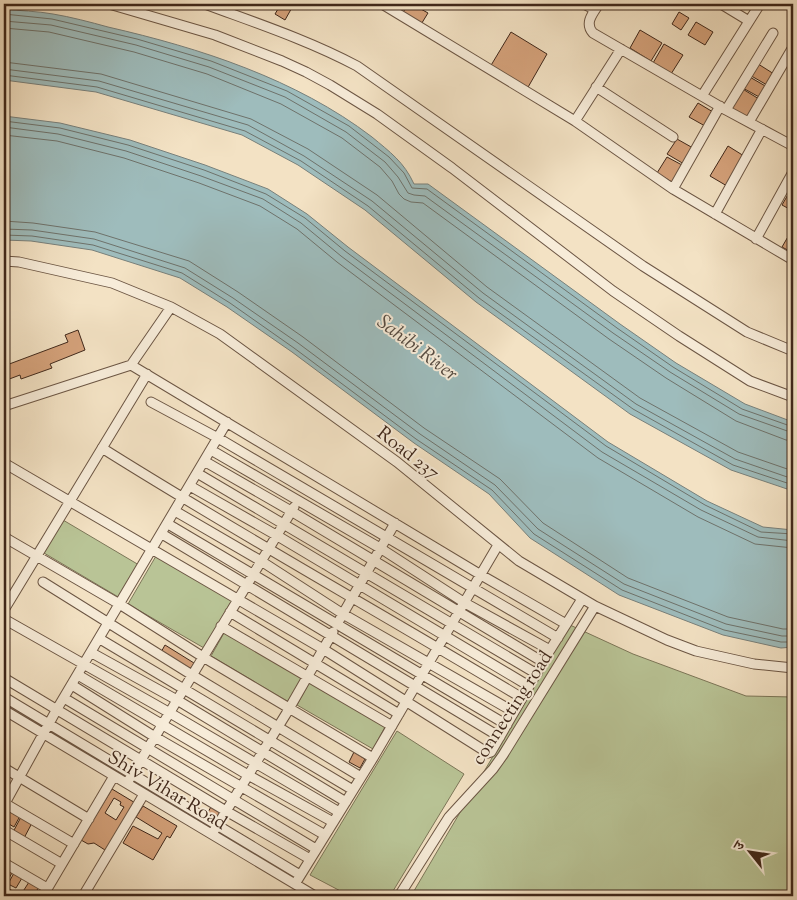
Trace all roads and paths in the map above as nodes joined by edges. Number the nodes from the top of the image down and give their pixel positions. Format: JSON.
{"nodes":[{"id":1,"x":109,"y":4,"type":"edge"},
{"id":2,"x":205,"y":4,"type":"edge"},
{"id":3,"x":382,"y":4,"type":"edge"},
{"id":4,"x":584,"y":4,"type":"edge"},
{"id":5,"x":760,"y":4,"type":"edge"},
{"id":6,"x":724,"y":5,"type":"edge"},
{"id":7,"x":597,"y":7,"type":"edge"},
{"id":8,"x":749,"y":21,"type":"junction"},
{"id":9,"x":773,"y":33,"type":"dead end"},
{"id":10,"x":793,"y":47,"type":"edge"},
{"id":11,"x":620,"y":49,"type":"junction"},
{"id":12,"x":596,"y":87,"type":"junction"},
{"id":13,"x":702,"y":96,"type":"junction"},
{"id":14,"x":723,"y":108,"type":"junction"},
{"id":15,"x":575,"y":121,"type":"junction"},
{"id":16,"x":749,"y":122,"type":"junction"},
{"id":17,"x":762,"y":129,"type":"junction"},
{"id":18,"x":673,"y":137,"type":"dead end"},
{"id":19,"x":793,"y":146,"type":"edge"},
{"id":20,"x":793,"y":172,"type":"edge"},
{"id":21,"x":673,"y":189,"type":"junction"},
{"id":22,"x":715,"y":214,"type":"junction"},
{"id":23,"x":756,"y":239,"type":"junction"},
{"id":24,"x":793,"y":260,"type":"edge"},
{"id":25,"x":4,"y":261,"type":"edge"},
{"id":26,"x":171,"y":307,"type":"junction"},
{"id":27,"x":793,"y":351,"type":"edge"},
{"id":28,"x":131,"y":365,"type":"junction"},
{"id":29,"x":147,"y":374,"type":"junction"},
{"id":30,"x":793,"y":397,"type":"edge"},
{"id":31,"x":151,"y":402,"type":"dead end"},
{"id":32,"x":4,"y":406,"type":"edge"},
{"id":33,"x":227,"y":422,"type":"junction"},
{"id":34,"x":218,"y":438,"type":"junction"},
{"id":35,"x":102,"y":448,"type":"junction"},
{"id":36,"x":211,"y":450,"type":"junction"},
{"id":37,"x":204,"y":461,"type":"junction"},
{"id":38,"x":4,"y":462,"type":"edge"},
{"id":39,"x":198,"y":473,"type":"junction"},
{"id":40,"x":313,"y":474,"type":"junction"},
{"id":41,"x":190,"y":486,"type":"junction"},
{"id":42,"x":304,"y":489,"type":"junction"},
{"id":43,"x":182,"y":498,"type":"junction"},
{"id":44,"x":298,"y":500,"type":"junction"},
{"id":45,"x":70,"y":502,"type":"junction"},
{"id":46,"x":175,"y":511,"type":"junction"},
{"id":47,"x":291,"y":511,"type":"junction"},
{"id":48,"x":284,"y":523,"type":"junction"},
{"id":49,"x":395,"y":523,"type":"junction"},
{"id":50,"x":168,"y":524,"type":"junction"},
{"id":51,"x":162,"y":534,"type":"junction"},
{"id":52,"x":276,"y":535,"type":"junction"},
{"id":53,"x":4,"y":537,"type":"edge"},
{"id":54,"x":387,"y":538,"type":"junction"},
{"id":55,"x":498,"y":545,"type":"junction"},
{"id":56,"x":153,"y":548,"type":"junction"},
{"id":57,"x":269,"y":548,"type":"junction"},
{"id":58,"x":380,"y":548,"type":"junction"},
{"id":59,"x":36,"y":556,"type":"junction"},
{"id":60,"x":374,"y":560,"type":"junction"},
{"id":61,"x":261,"y":561,"type":"junction"},
{"id":62,"x":366,"y":573,"type":"junction"},
{"id":63,"x":253,"y":574,"type":"junction"},
{"id":64,"x":481,"y":575,"type":"junction"},
{"id":65,"x":43,"y":582,"type":"dead end"},
{"id":66,"x":246,"y":586,"type":"junction"},
{"id":67,"x":359,"y":586,"type":"junction"},
{"id":68,"x":473,"y":589,"type":"junction"},
{"id":69,"x":352,"y":597,"type":"junction"},
{"id":70,"x":238,"y":599,"type":"junction"},
{"id":71,"x":582,"y":600,"type":"junction"},
{"id":72,"x":465,"y":602,"type":"junction"},
{"id":73,"x":120,"y":604,"type":"junction"},
{"id":74,"x":594,"y":606,"type":"junction"},
{"id":75,"x":4,"y":610,"type":"edge"},
{"id":76,"x":230,"y":612,"type":"junction"},
{"id":77,"x":459,"y":612,"type":"junction"},
{"id":78,"x":343,"y":614,"type":"junction"},
{"id":79,"x":4,"y":619,"type":"edge"},
{"id":80,"x":110,"y":623,"type":"junction"},
{"id":81,"x":452,"y":624,"type":"junction"},
{"id":82,"x":566,"y":624,"type":"junction"},
{"id":83,"x":337,"y":625,"type":"junction"},
{"id":84,"x":222,"y":626,"type":"junction"},
{"id":85,"x":330,"y":636,"type":"junction"},
{"id":86,"x":445,"y":636,"type":"junction"},
{"id":87,"x":558,"y":638,"type":"junction"},
{"id":88,"x":100,"y":639,"type":"junction"},
{"id":89,"x":438,"y":647,"type":"junction"},
{"id":90,"x":323,"y":649,"type":"junction"},
{"id":91,"x":550,"y":650,"type":"junction"},
{"id":92,"x":92,"y":652,"type":"junction"},
{"id":93,"x":203,"y":657,"type":"junction"},
{"id":94,"x":429,"y":662,"type":"junction"},
{"id":95,"x":543,"y":662,"type":"junction"},
{"id":96,"x":314,"y":664,"type":"junction"},
{"id":97,"x":84,"y":665,"type":"junction"},
{"id":98,"x":793,"y":668,"type":"edge"},
{"id":99,"x":537,"y":674,"type":"junction"},
{"id":100,"x":78,"y":675,"type":"junction"},
{"id":101,"x":192,"y":675,"type":"junction"},
{"id":102,"x":422,"y":675,"type":"junction"},
{"id":103,"x":307,"y":676,"type":"junction"},
{"id":104,"x":4,"y":678,"type":"edge"},
{"id":105,"x":72,"y":685,"type":"junction"},
{"id":106,"x":415,"y":686,"type":"junction"},
{"id":107,"x":529,"y":686,"type":"junction"},
{"id":108,"x":184,"y":689,"type":"junction"},
{"id":109,"x":4,"y":697,"type":"edge"},
{"id":110,"x":64,"y":698,"type":"junction"},
{"id":111,"x":522,"y":698,"type":"junction"},
{"id":112,"x":177,"y":700,"type":"junction"},
{"id":113,"x":407,"y":701,"type":"junction"},
{"id":114,"x":289,"y":708,"type":"junction"},
{"id":115,"x":4,"y":710,"type":"edge"},
{"id":116,"x":57,"y":710,"type":"junction"},
{"id":117,"x":514,"y":712,"type":"junction"},
{"id":118,"x":170,"y":713,"type":"junction"},
{"id":119,"x":399,"y":714,"type":"junction"},
{"id":120,"x":163,"y":724,"type":"junction"},
{"id":121,"x":50,"y":725,"type":"junction"},
{"id":122,"x":507,"y":725,"type":"junction"},
{"id":123,"x":278,"y":726,"type":"junction"},
{"id":124,"x":392,"y":726,"type":"junction"},
{"id":125,"x":44,"y":734,"type":"junction"},
{"id":126,"x":155,"y":737,"type":"junction"},
{"id":127,"x":500,"y":737,"type":"junction"},
{"id":128,"x":269,"y":740,"type":"junction"},
{"id":129,"x":149,"y":748,"type":"junction"},
{"id":130,"x":262,"y":752,"type":"junction"},
{"id":131,"x":373,"y":758,"type":"junction"},
{"id":132,"x":141,"y":760,"type":"junction"},
{"id":133,"x":255,"y":764,"type":"junction"},
{"id":134,"x":4,"y":768,"type":"edge"},
{"id":135,"x":133,"y":775,"type":"junction"},
{"id":136,"x":248,"y":775,"type":"junction"},
{"id":137,"x":114,"y":776,"type":"junction"},
{"id":138,"x":361,"y":777,"type":"junction"},
{"id":139,"x":20,"y":778,"type":"junction"},
{"id":140,"x":127,"y":783,"type":"junction"},
{"id":141,"x":241,"y":787,"type":"junction"},
{"id":142,"x":353,"y":790,"type":"junction"},
{"id":143,"x":144,"y":794,"type":"junction"},
{"id":144,"x":234,"y":798,"type":"junction"},
{"id":145,"x":346,"y":802,"type":"junction"},
{"id":146,"x":4,"y":804,"type":"edge"},
{"id":147,"x":226,"y":811,"type":"junction"},
{"id":148,"x":339,"y":812,"type":"junction"},
{"id":149,"x":88,"y":819,"type":"junction"},
{"id":150,"x":333,"y":822,"type":"junction"},
{"id":151,"x":218,"y":824,"type":"junction"},
{"id":152,"x":4,"y":830,"type":"edge"},
{"id":153,"x":212,"y":834,"type":"junction"},
{"id":154,"x":325,"y":835,"type":"junction"},
{"id":155,"x":74,"y":844,"type":"junction"},
{"id":156,"x":316,"y":849,"type":"junction"},
{"id":157,"x":310,"y":859,"type":"junction"},
{"id":158,"x":4,"y":863,"type":"edge"},
{"id":159,"x":62,"y":864,"type":"junction"},
{"id":160,"x":300,"y":875,"type":"junction"},
{"id":161,"x":294,"y":884,"type":"junction"},
{"id":162,"x":45,"y":892,"type":"edge"},
{"id":163,"x":83,"y":896,"type":"edge"},
{"id":164,"x":315,"y":896,"type":"edge"},
{"id":165,"x":399,"y":896,"type":"edge"}],
"edges":[{"from":1,"to":30,"type":"street"},
{"from":2,"to":27,"type":"street"},
{"from":3,"to":15,"type":"street"},
{"from":4,"to":7,"type":"street"},
{"from":5,"to":8,"type":"street"},
{"from":6,"to":8,"type":"street"},
{"from":7,"to":11,"type":"street"},
{"from":8,"to":13,"type":"street"},
{"from":9,"to":14,"type":"street"},
{"from":10,"to":16,"type":"street"},
{"from":11,"to":12,"type":"street"},
{"from":11,"to":13,"type":"street"},
{"from":12,"to":15,"type":"street"},
{"from":12,"to":18,"type":"street"},
{"from":13,"to":14,"type":"street"},
{"from":14,"to":16,"type":"street"},
{"from":14,"to":21,"type":"street"},
{"from":15,"to":21,"type":"street"},
{"from":16,"to":17,"type":"street"},
{"from":17,"to":19,"type":"street"},
{"from":17,"to":22,"type":"street"},
{"from":20,"to":23,"type":"street"},
{"from":21,"to":22,"type":"street"},
{"from":22,"to":23,"type":"street"},
{"from":23,"to":24,"type":"street"},
{"from":25,"to":26,"type":"street","name":"Road 237"},
{"from":26,"to":28,"type":"street"},
{"from":26,"to":55,"type":"street","name":"Road 237"},
{"from":28,"to":29,"type":"street"},
{"from":28,"to":32,"type":"street"},
{"from":29,"to":33,"type":"street"},
{"from":29,"to":35,"type":"street"},
{"from":31,"to":34,"type":"street"},
{"from":33,"to":34,"type":"street"},
{"from":33,"to":40,"type":"street"},
{"from":34,"to":36,"type":"street"},
{"from":34,"to":42,"type":"street"},
{"from":35,"to":43,"type":"street"},
{"from":35,"to":45,"type":"street"},
{"from":36,"to":37,"type":"street"},
{"from":36,"to":44,"type":"street"},
{"from":37,"to":39,"type":"street"},
{"from":37,"to":47,"type":"street"},
{"from":38,"to":45,"type":"street"},
{"from":39,"to":41,"type":"street"},
{"from":39,"to":48,"type":"street"},
{"from":40,"to":42,"type":"street"},
{"from":40,"to":49,"type":"street"},
{"from":41,"to":43,"type":"street"},
{"from":41,"to":52,"type":"street"},
{"from":42,"to":44,"type":"street"},
{"from":42,"to":54,"type":"street"},
{"from":43,"to":46,"type":"street"},
{"from":43,"to":57,"type":"street"},
{"from":44,"to":47,"type":"street"},
{"from":44,"to":58,"type":"street"},
{"from":45,"to":56,"type":"street"},
{"from":45,"to":59,"type":"street"},
{"from":46,"to":50,"type":"street"},
{"from":46,"to":61,"type":"street"},
{"from":47,"to":48,"type":"street"},
{"from":47,"to":60,"type":"street"},
{"from":48,"to":52,"type":"street"},
{"from":48,"to":62,"type":"street"},
{"from":49,"to":54,"type":"street"},
{"from":49,"to":64,"type":"street"},
{"from":50,"to":51,"type":"street"},
{"from":50,"to":63,"type":"street"},
{"from":51,"to":56,"type":"street"},
{"from":51,"to":66,"type":"street"},
{"from":52,"to":57,"type":"street"},
{"from":52,"to":67,"type":"street"},
{"from":53,"to":59,"type":"street"},
{"from":54,"to":58,"type":"street"},
{"from":54,"to":68,"type":"street"},
{"from":55,"to":64,"type":"street"},
{"from":55,"to":71,"type":"street","name":"Road 237"},
{"from":56,"to":70,"type":"street"},
{"from":56,"to":73,"type":"street"},
{"from":57,"to":61,"type":"street"},
{"from":57,"to":69,"type":"street"},
{"from":58,"to":60,"type":"street"},
{"from":58,"to":72,"type":"street"},
{"from":59,"to":73,"type":"street"},
{"from":59,"to":75,"type":"street"},
{"from":60,"to":62,"type":"street"},
{"from":60,"to":77,"type":"street"},
{"from":61,"to":63,"type":"street"},
{"from":61,"to":78,"type":"street"},
{"from":62,"to":67,"type":"street"},
{"from":62,"to":81,"type":"street"},
{"from":63,"to":66,"type":"street"},
{"from":63,"to":83,"type":"street"},
{"from":64,"to":68,"type":"street"},
{"from":64,"to":82,"type":"street"},
{"from":65,"to":80,"type":"street"},
{"from":66,"to":70,"type":"street"},
{"from":66,"to":85,"type":"street"},
{"from":67,"to":69,"type":"street"},
{"from":67,"to":86,"type":"street"},
{"from":68,"to":72,"type":"street"},
{"from":68,"to":87,"type":"street"},
{"from":69,"to":78,"type":"street"},
{"from":69,"to":89,"type":"street"},
{"from":70,"to":76,"type":"street"},
{"from":70,"to":90,"type":"street"},
{"from":71,"to":74,"type":"street","name":"Road 237"},
{"from":71,"to":82,"type":"street"},
{"from":72,"to":77,"type":"street"},
{"from":72,"to":91,"type":"street"},
{"from":73,"to":80,"type":"street"},
{"from":73,"to":93,"type":"street"},
{"from":74,"to":98,"type":"street","name":"Road 237"},
{"from":74,"to":165,"type":"street","name":"connecting road"},
{"from":76,"to":84,"type":"street"},
{"from":76,"to":96,"type":"street"},
{"from":77,"to":81,"type":"street"},
{"from":77,"to":95,"type":"street"},
{"from":78,"to":83,"type":"street"},
{"from":78,"to":94,"type":"street"},
{"from":79,"to":97,"type":"street"},
{"from":80,"to":88,"type":"street"},
{"from":80,"to":101,"type":"street"},
{"from":81,"to":86,"type":"street"},
{"from":81,"to":99,"type":"street"},
{"from":82,"to":87,"type":"street"},
{"from":83,"to":85,"type":"street"},
{"from":83,"to":102,"type":"street"},
{"from":84,"to":93,"type":"street"},
{"from":84,"to":103,"type":"street"},
{"from":85,"to":90,"type":"street"},
{"from":85,"to":106,"type":"street"},
{"from":86,"to":89,"type":"street"},
{"from":86,"to":107,"type":"street"},
{"from":87,"to":91,"type":"street"},
{"from":88,"to":92,"type":"street"},
{"from":88,"to":108,"type":"street"},
{"from":89,"to":94,"type":"street"},
{"from":89,"to":111,"type":"street"},
{"from":90,"to":96,"type":"street"},
{"from":90,"to":113,"type":"street"},
{"from":91,"to":95,"type":"street"},
{"from":92,"to":97,"type":"street"},
{"from":92,"to":112,"type":"street"},
{"from":93,"to":101,"type":"street"},
{"from":93,"to":114,"type":"street"},
{"from":94,"to":102,"type":"street"},
{"from":94,"to":117,"type":"street"},
{"from":95,"to":99,"type":"street"},
{"from":96,"to":103,"type":"street"},
{"from":96,"to":119,"type":"street"},
{"from":97,"to":100,"type":"street"},
{"from":97,"to":118,"type":"street"},
{"from":99,"to":107,"type":"street"},
{"from":100,"to":105,"type":"street"},
{"from":100,"to":120,"type":"street"},
{"from":101,"to":108,"type":"street"},
{"from":101,"to":123,"type":"street"},
{"from":102,"to":106,"type":"street"},
{"from":102,"to":122,"type":"street"},
{"from":103,"to":114,"type":"street"},
{"from":103,"to":124,"type":"street"},
{"from":104,"to":116,"type":"street"},
{"from":105,"to":110,"type":"street"},
{"from":105,"to":126,"type":"street"},
{"from":106,"to":113,"type":"street"},
{"from":106,"to":127,"type":"street"},
{"from":107,"to":111,"type":"street"},
{"from":108,"to":112,"type":"street"},
{"from":108,"to":128,"type":"street"},
{"from":109,"to":121,"type":"street"},
{"from":110,"to":116,"type":"street"},
{"from":110,"to":129,"type":"street"},
{"from":111,"to":117,"type":"street"},
{"from":112,"to":118,"type":"street"},
{"from":112,"to":130,"type":"street"},
{"from":113,"to":119,"type":"street"},
{"from":113,"to":127,"type":"street"},
{"from":114,"to":123,"type":"street"},
{"from":114,"to":131,"type":"street"},
{"from":115,"to":125,"type":"street","name":"Shiv Vihar Road"},
{"from":116,"to":121,"type":"street"},
{"from":116,"to":132,"type":"street"},
{"from":117,"to":122,"type":"street"},
{"from":118,"to":120,"type":"street"},
{"from":118,"to":133,"type":"street"},
{"from":119,"to":124,"type":"street"},
{"from":120,"to":126,"type":"street"},
{"from":120,"to":136,"type":"street"},
{"from":121,"to":125,"type":"street"},
{"from":121,"to":135,"type":"street"},
{"from":122,"to":127,"type":"street"},
{"from":123,"to":128,"type":"street"},
{"from":123,"to":138,"type":"street"},
{"from":124,"to":131,"type":"street"},
{"from":125,"to":137,"type":"street","name":"Shiv Vihar Road"},
{"from":125,"to":139,"type":"street"},
{"from":126,"to":129,"type":"street"},
{"from":126,"to":141,"type":"street"},
{"from":128,"to":130,"type":"street"},
{"from":128,"to":142,"type":"street"},
{"from":129,"to":132,"type":"street"},
{"from":129,"to":144,"type":"street"},
{"from":130,"to":133,"type":"street"},
{"from":130,"to":145,"type":"street"},
{"from":131,"to":138,"type":"street"},
{"from":132,"to":135,"type":"street"},
{"from":132,"to":147,"type":"street"},
{"from":133,"to":136,"type":"street"},
{"from":133,"to":148,"type":"street"},
{"from":134,"to":139,"type":"street"},
{"from":135,"to":140,"type":"street"},
{"from":135,"to":151,"type":"street"},
{"from":136,"to":141,"type":"street"},
{"from":136,"to":150,"type":"street"},
{"from":137,"to":140,"type":"street","name":"Shiv Vihar Road"},
{"from":137,"to":149,"type":"street"},
{"from":138,"to":142,"type":"street"},
{"from":139,"to":146,"type":"street"},
{"from":139,"to":149,"type":"street"},
{"from":140,"to":143,"type":"street","name":"Shiv Vihar Road"},
{"from":141,"to":144,"type":"street"},
{"from":141,"to":154,"type":"street"},
{"from":142,"to":145,"type":"street"},
{"from":143,"to":153,"type":"street","name":"Shiv Vihar Road"},
{"from":143,"to":163,"type":"street"},
{"from":144,"to":147,"type":"street"},
{"from":144,"to":156,"type":"street"},
{"from":145,"to":148,"type":"street"},
{"from":146,"to":155,"type":"street"},
{"from":147,"to":151,"type":"street"},
{"from":147,"to":157,"type":"street"},
{"from":148,"to":150,"type":"street"},
{"from":149,"to":155,"type":"street"},
{"from":150,"to":154,"type":"street"},
{"from":151,"to":153,"type":"street"},
{"from":151,"to":160,"type":"street"},
{"from":152,"to":159,"type":"street"},
{"from":153,"to":161,"type":"street","name":"Shiv Vihar Road"},
{"from":154,"to":156,"type":"street"},
{"from":155,"to":159,"type":"street"},
{"from":156,"to":157,"type":"street"},
{"from":157,"to":160,"type":"street"},
{"from":158,"to":162,"type":"street"},
{"from":159,"to":162,"type":"street"},
{"from":160,"to":161,"type":"street"},
{"from":161,"to":164,"type":"street","name":"Shiv Vihar Road"}]}
